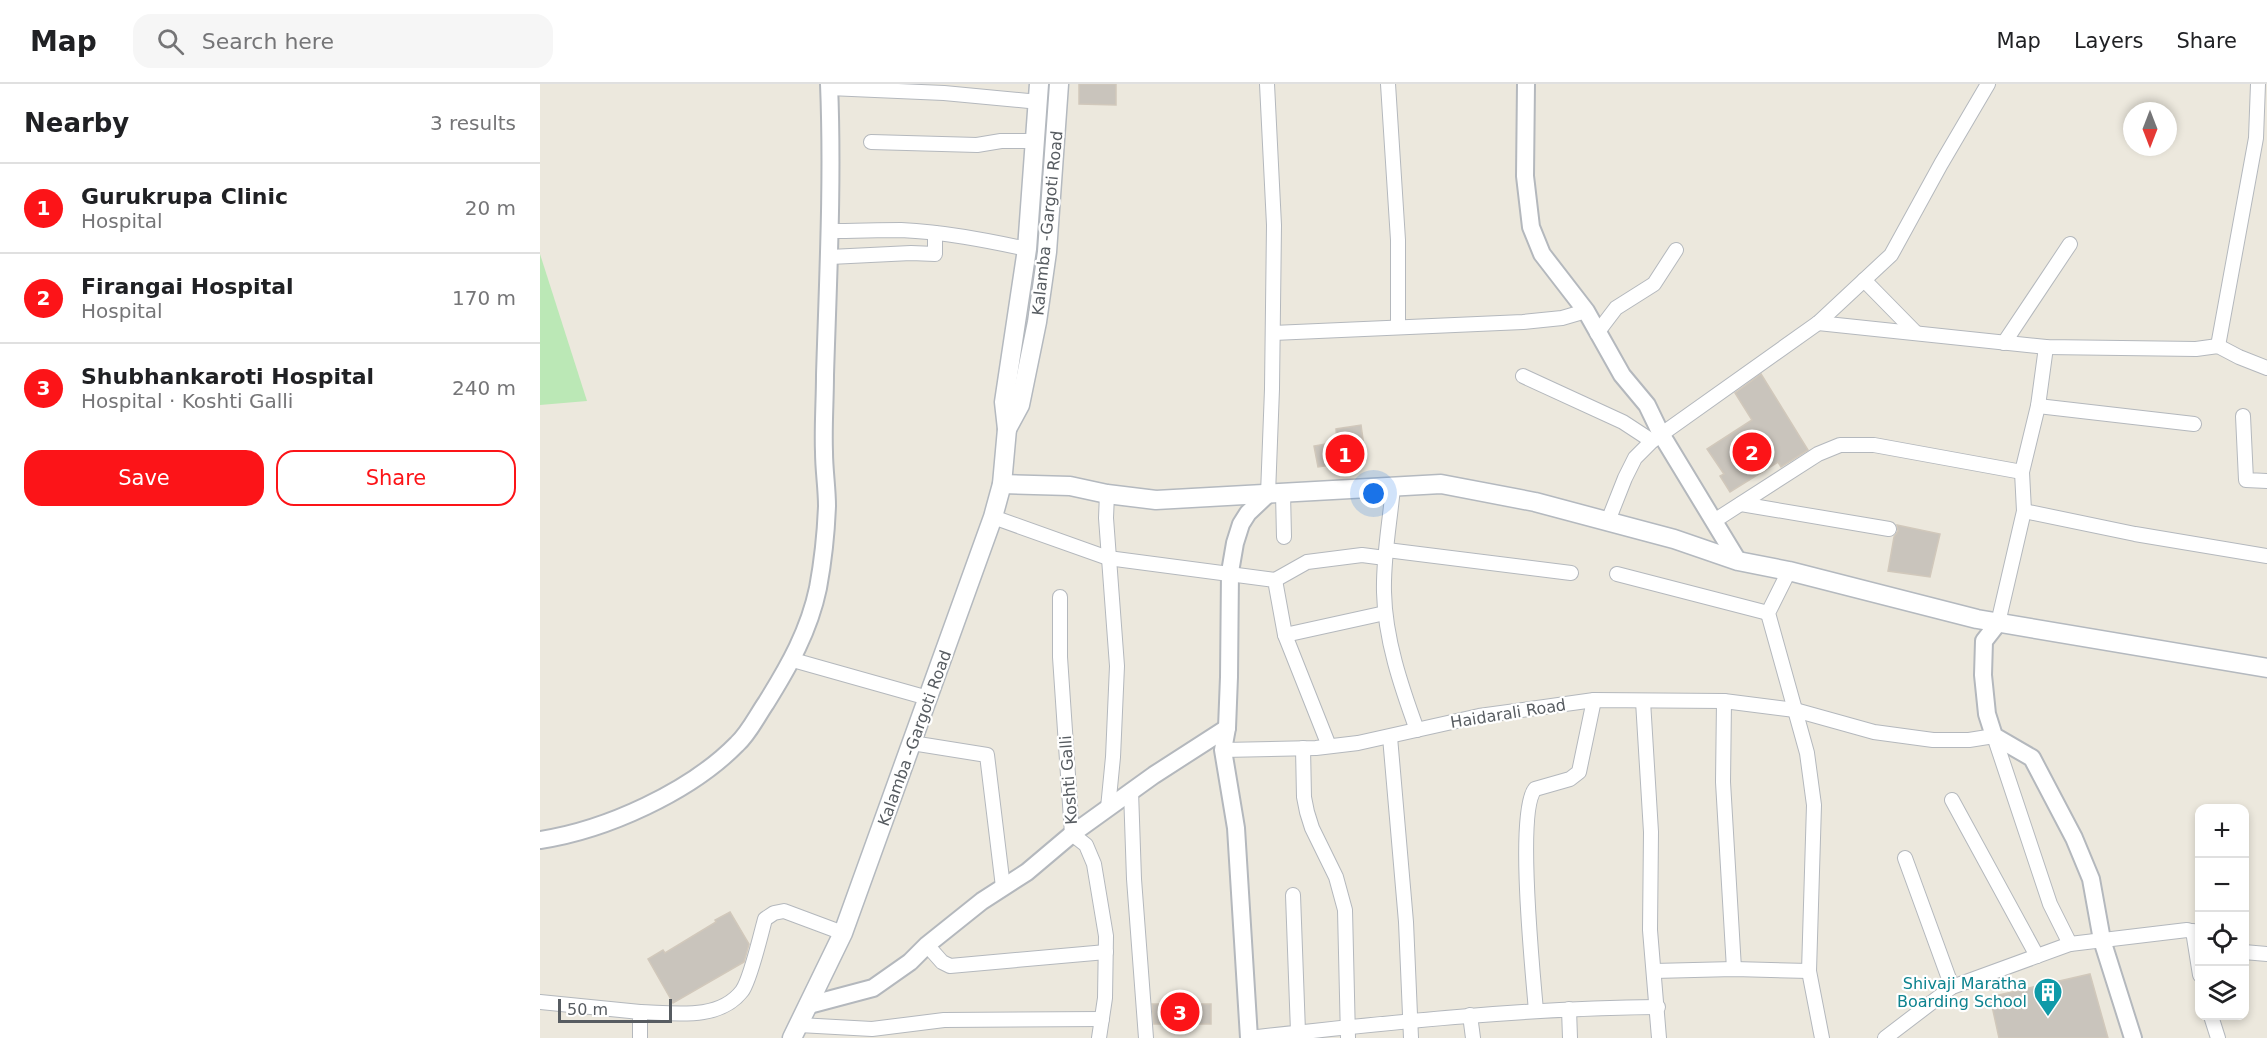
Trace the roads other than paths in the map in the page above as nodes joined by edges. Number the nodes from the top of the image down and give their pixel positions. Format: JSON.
{"nodes":[{"id":1,"x":1059,"y":84,"type":"edge"},
{"id":2,"x":1267,"y":84,"type":"edge"},
{"id":3,"x":1388,"y":84,"type":"edge"},
{"id":4,"x":1526,"y":84,"type":"edge"},
{"id":5,"x":1988,"y":84,"type":"edge"},
{"id":6,"x":2258,"y":84,"type":"edge"},
{"id":7,"x":829,"y":86,"type":"edge"},
{"id":8,"x":1039,"y":93,"type":"edge"},
{"id":9,"x":1035,"y":141,"type":"junction"},
{"id":10,"x":871,"y":142,"type":"dead end"},
{"id":11,"x":830,"y":231,"type":"junction"},
{"id":12,"x":935,"y":233,"type":"junction"},
{"id":13,"x":2070,"y":243,"type":"dead end"},
{"id":14,"x":1027,"y":249,"type":"junction"},
{"id":15,"x":1676,"y":250,"type":"dead end"},
{"id":16,"x":830,"y":257,"type":"junction"},
{"id":17,"x":1864,"y":280,"type":"junction"},
{"id":18,"x":1586,"y":311,"type":"junction"},
{"id":19,"x":1818,"y":323,"type":"junction"},
{"id":20,"x":1398,"y":327,"type":"junction"},
{"id":21,"x":1273,"y":333,"type":"junction"},
{"id":22,"x":1597,"y":333,"type":"junction"},
{"id":23,"x":1916,"y":333,"type":"junction"},
{"id":24,"x":2004,"y":343,"type":"junction"},
{"id":25,"x":2217,"y":346,"type":"junction"},
{"id":26,"x":2046,"y":347,"type":"junction"},
{"id":27,"x":2267,"y":368,"type":"edge"},
{"id":28,"x":1524,"y":376,"type":"dead end"},
{"id":29,"x":2038,"y":406,"type":"junction"},
{"id":30,"x":2243,"y":416,"type":"dead end"},
{"id":31,"x":2194,"y":424,"type":"dead end"},
{"id":32,"x":1007,"y":429,"type":"junction"},
{"id":33,"x":1657,"y":437,"type":"junction"},
{"id":34,"x":2022,"y":472,"type":"junction"},
{"id":35,"x":2267,"y":481,"type":"edge"},
{"id":36,"x":1002,"y":484,"type":"junction"},
{"id":37,"x":1393,"y":487,"type":"junction"},
{"id":38,"x":1107,"y":494,"type":"junction"},
{"id":39,"x":1276,"y":494,"type":"junction"},
{"id":40,"x":1741,"y":504,"type":"junction"},
{"id":41,"x":2024,"y":511,"type":"junction"},
{"id":42,"x":993,"y":517,"type":"junction"},
{"id":43,"x":1608,"y":521,"type":"junction"},
{"id":44,"x":1714,"y":521,"type":"junction"},
{"id":45,"x":1889,"y":529,"type":"dead end"},
{"id":46,"x":1284,"y":537,"type":"dead end"},
{"id":47,"x":1386,"y":554,"type":"junction"},
{"id":48,"x":2267,"y":556,"type":"edge"},
{"id":49,"x":1108,"y":558,"type":"junction"},
{"id":50,"x":1737,"y":561,"type":"junction"},
{"id":51,"x":1789,"y":571,"type":"junction"},
{"id":52,"x":1230,"y":572,"type":"junction"},
{"id":53,"x":1571,"y":573,"type":"dead end"},
{"id":54,"x":1617,"y":574,"type":"dead end"},
{"id":55,"x":1275,"y":580,"type":"junction"},
{"id":56,"x":1060,"y":597,"type":"dead end"},
{"id":57,"x":1385,"y":613,"type":"junction"},
{"id":58,"x":1768,"y":613,"type":"junction"},
{"id":59,"x":1998,"y":623,"type":"junction"},
{"id":60,"x":1285,"y":635,"type":"junction"},
{"id":61,"x":793,"y":660,"type":"junction"},
{"id":62,"x":2267,"y":668,"type":"edge"},
{"id":63,"x":928,"y":698,"type":"junction"},
{"id":64,"x":1594,"y":700,"type":"junction"},
{"id":65,"x":1643,"y":701,"type":"junction"},
{"id":66,"x":1724,"y":701,"type":"junction"},
{"id":67,"x":1795,"y":710,"type":"junction"},
{"id":68,"x":1227,"y":728,"type":"junction"},
{"id":69,"x":1417,"y":730,"type":"junction"},
{"id":70,"x":1994,"y":736,"type":"junction"},
{"id":71,"x":1390,"y":737,"type":"junction"},
{"id":72,"x":912,"y":742,"type":"junction"},
{"id":73,"x":1329,"y":746,"type":"junction"},
{"id":74,"x":1303,"y":748,"type":"junction"},
{"id":75,"x":1223,"y":750,"type":"junction"},
{"id":76,"x":1131,"y":791,"type":"junction"},
{"id":77,"x":1952,"y":800,"type":"dead end"},
{"id":78,"x":1108,"y":808,"type":"junction"},
{"id":79,"x":1071,"y":834,"type":"junction"},
{"id":80,"x":540,"y":840,"type":"edge"},
{"id":81,"x":1905,"y":858,"type":"dead end"},
{"id":82,"x":1002,"y":887,"type":"junction"},
{"id":83,"x":1293,"y":895,"type":"dead end"},
{"id":84,"x":843,"y":933,"type":"junction"},
{"id":85,"x":2195,"y":933,"type":"edge"},
{"id":86,"x":2102,"y":940,"type":"junction"},
{"id":87,"x":2070,"y":944,"type":"junction"},
{"id":88,"x":927,"y":945,"type":"junction"},
{"id":89,"x":1106,"y":952,"type":"junction"},
{"id":90,"x":2249,"y":952,"type":"edge"},
{"id":91,"x":2267,"y":954,"type":"edge"},
{"id":92,"x":2037,"y":956,"type":"junction"},
{"id":93,"x":1734,"y":969,"type":"junction"},
{"id":94,"x":1654,"y":971,"type":"junction"},
{"id":95,"x":1809,"y":971,"type":"junction"},
{"id":96,"x":1952,"y":987,"type":"junction"},
{"id":97,"x":540,"y":1002,"type":"edge"},
{"id":98,"x":809,"y":1005,"type":"junction"},
{"id":99,"x":1658,"y":1007,"type":"junction"},
{"id":100,"x":1569,"y":1009,"type":"junction"},
{"id":101,"x":1536,"y":1011,"type":"junction"},
{"id":102,"x":640,"y":1012,"type":"junction"},
{"id":103,"x":1470,"y":1016,"type":"junction"},
{"id":104,"x":1102,"y":1019,"type":"junction"},
{"id":105,"x":2212,"y":1020,"type":"edge"},
{"id":106,"x":1411,"y":1021,"type":"junction"},
{"id":107,"x":795,"y":1031,"type":"edge"},
{"id":108,"x":1298,"y":1032,"type":"junction"},
{"id":109,"x":1348,"y":1032,"type":"edge"},
{"id":110,"x":640,"y":1038,"type":"edge"},
{"id":111,"x":1099,"y":1038,"type":"edge"},
{"id":112,"x":1146,"y":1038,"type":"edge"},
{"id":113,"x":1249,"y":1038,"type":"edge"},
{"id":114,"x":1411,"y":1038,"type":"edge"},
{"id":115,"x":1473,"y":1038,"type":"edge"},
{"id":116,"x":1570,"y":1038,"type":"edge"},
{"id":117,"x":1659,"y":1038,"type":"edge"},
{"id":118,"x":1822,"y":1038,"type":"edge"},
{"id":119,"x":1885,"y":1038,"type":"edge"},
{"id":120,"x":2133,"y":1038,"type":"edge"},
{"id":121,"x":2218,"y":1038,"type":"edge"}],
"edges":[{"from":1,"to":32,"type":"main road","name":"Kalamba -Gargoti Road"},
{"from":2,"to":21,"type":"street"},
{"from":3,"to":20,"type":"street"},
{"from":4,"to":18,"type":"street"},
{"from":5,"to":17,"type":"street"},
{"from":6,"to":25,"type":"street"},
{"from":7,"to":8,"type":"street"},
{"from":7,"to":11,"type":"street"},
{"from":8,"to":9,"type":"main road","name":"Kalamba -Gargoti Road"},
{"from":9,"to":10,"type":"street"},
{"from":9,"to":14,"type":"main road","name":"Kalamba -Gargoti Road"},
{"from":11,"to":12,"type":"street"},
{"from":11,"to":16,"type":"street"},
{"from":12,"to":14,"type":"street"},
{"from":12,"to":16,"type":"street"},
{"from":13,"to":24,"type":"street"},
{"from":14,"to":32,"type":"main road","name":"Kalamba -Gargoti Road"},
{"from":15,"to":22,"type":"street"},
{"from":16,"to":61,"type":"street"},
{"from":17,"to":19,"type":"street"},
{"from":17,"to":23,"type":"street"},
{"from":18,"to":20,"type":"street"},
{"from":18,"to":22,"type":"street"},
{"from":19,"to":23,"type":"street"},
{"from":19,"to":33,"type":"street"},
{"from":20,"to":21,"type":"street"},
{"from":21,"to":39,"type":"street"},
{"from":22,"to":33,"type":"street"},
{"from":23,"to":24,"type":"street"},
{"from":24,"to":26,"type":"street"},
{"from":25,"to":26,"type":"street"},
{"from":25,"to":27,"type":"street"},
{"from":26,"to":29,"type":"street"},
{"from":28,"to":33,"type":"street"},
{"from":29,"to":31,"type":"street"},
{"from":29,"to":34,"type":"street"},
{"from":30,"to":35,"type":"street"},
{"from":32,"to":36,"type":"main road","name":"Kalamba -Gargoti Road"},
{"from":33,"to":43,"type":"street"},
{"from":33,"to":44,"type":"street"},
{"from":34,"to":40,"type":"street"},
{"from":34,"to":41,"type":"street"},
{"from":36,"to":38,"type":"main road"},
{"from":36,"to":42,"type":"main road","name":"Kalamba -Gargoti Road"},
{"from":37,"to":39,"type":"main road"},
{"from":37,"to":43,"type":"main road"},
{"from":37,"to":47,"type":"street"},
{"from":38,"to":39,"type":"main road"},
{"from":38,"to":49,"type":"street"},
{"from":39,"to":46,"type":"street"},
{"from":39,"to":52,"type":"street"},
{"from":40,"to":44,"type":"street"},
{"from":40,"to":45,"type":"street"},
{"from":41,"to":48,"type":"street"},
{"from":41,"to":59,"type":"street"},
{"from":42,"to":49,"type":"street"},
{"from":42,"to":63,"type":"main road","name":"Kalamba -Gargoti Road"},
{"from":43,"to":50,"type":"main road"},
{"from":44,"to":50,"type":"street"},
{"from":47,"to":53,"type":"street"},
{"from":47,"to":55,"type":"street"},
{"from":47,"to":57,"type":"street"},
{"from":49,"to":52,"type":"street"},
{"from":49,"to":78,"type":"street"},
{"from":50,"to":51,"type":"main road"},
{"from":51,"to":58,"type":"street"},
{"from":51,"to":59,"type":"main road"},
{"from":52,"to":55,"type":"street"},
{"from":52,"to":68,"type":"street"},
{"from":54,"to":58,"type":"street"},
{"from":55,"to":60,"type":"street"},
{"from":56,"to":79,"type":"street","name":"Koshti Galli"},
{"from":57,"to":60,"type":"street"},
{"from":57,"to":69,"type":"street"},
{"from":58,"to":67,"type":"street"},
{"from":59,"to":62,"type":"main road"},
{"from":59,"to":70,"type":"street"},
{"from":60,"to":73,"type":"street"},
{"from":61,"to":63,"type":"street"},
{"from":61,"to":80,"type":"street"},
{"from":63,"to":72,"type":"main road","name":"Kalamba -Gargoti Road"},
{"from":64,"to":65,"type":"street","name":"Haidarali Road"},
{"from":64,"to":69,"type":"street","name":"Haidarali Road"},
{"from":64,"to":101,"type":"street"},
{"from":65,"to":66,"type":"street","name":"Haidarali Road"},
{"from":65,"to":94,"type":"street"},
{"from":66,"to":67,"type":"street","name":"Haidarali Road"},
{"from":66,"to":93,"type":"street"},
{"from":67,"to":70,"type":"street","name":"Haidarali Road"},
{"from":67,"to":95,"type":"street"},
{"from":68,"to":75,"type":"street"},
{"from":68,"to":76,"type":"street"},
{"from":69,"to":71,"type":"street","name":"Haidarali Road"},
{"from":70,"to":86,"type":"street"},
{"from":70,"to":87,"type":"street"},
{"from":71,"to":73,"type":"street","name":"Haidarali Road"},
{"from":71,"to":106,"type":"street"},
{"from":72,"to":82,"type":"street"},
{"from":72,"to":84,"type":"main road","name":"Kalamba -Gargoti Road"},
{"from":73,"to":74,"type":"street","name":"Haidarali Road"},
{"from":74,"to":75,"type":"street","name":"Haidarali Road"},
{"from":74,"to":109,"type":"street"},
{"from":75,"to":113,"type":"street"},
{"from":76,"to":78,"type":"street"},
{"from":76,"to":112,"type":"street"},
{"from":77,"to":92,"type":"street"},
{"from":78,"to":79,"type":"street"},
{"from":79,"to":82,"type":"street"},
{"from":79,"to":89,"type":"street","name":"Koshti Galli"},
{"from":81,"to":96,"type":"street"},
{"from":82,"to":88,"type":"street"},
{"from":83,"to":108,"type":"street"},
{"from":84,"to":98,"type":"main road","name":"Kalamba -Gargoti Road"},
{"from":84,"to":102,"type":"street"},
{"from":85,"to":86,"type":"street"},
{"from":86,"to":87,"type":"street"},
{"from":86,"to":120,"type":"street"},
{"from":87,"to":92,"type":"street"},
{"from":88,"to":89,"type":"street"},
{"from":88,"to":98,"type":"street"},
{"from":89,"to":104,"type":"street","name":"Koshti Galli"},
{"from":90,"to":91,"type":"street"},
{"from":92,"to":96,"type":"street"},
{"from":93,"to":94,"type":"street"},
{"from":93,"to":95,"type":"street"},
{"from":94,"to":99,"type":"street"},
{"from":95,"to":118,"type":"street"},
{"from":96,"to":119,"type":"street"},
{"from":97,"to":102,"type":"street"},
{"from":98,"to":107,"type":"main road","name":"Kalamba -Gargoti Road"},
{"from":99,"to":100,"type":"street"},
{"from":99,"to":117,"type":"street"},
{"from":100,"to":101,"type":"street"},
{"from":100,"to":116,"type":"street"},
{"from":101,"to":103,"type":"street"},
{"from":102,"to":110,"type":"street"},
{"from":103,"to":106,"type":"street"},
{"from":103,"to":115,"type":"street"},
{"from":104,"to":107,"type":"street"},
{"from":104,"to":111,"type":"street","name":"Koshti Galli"},
{"from":105,"to":121,"type":"street"},
{"from":106,"to":109,"type":"street"},
{"from":106,"to":114,"type":"street"},
{"from":108,"to":109,"type":"street"},
{"from":108,"to":113,"type":"street"}]}
